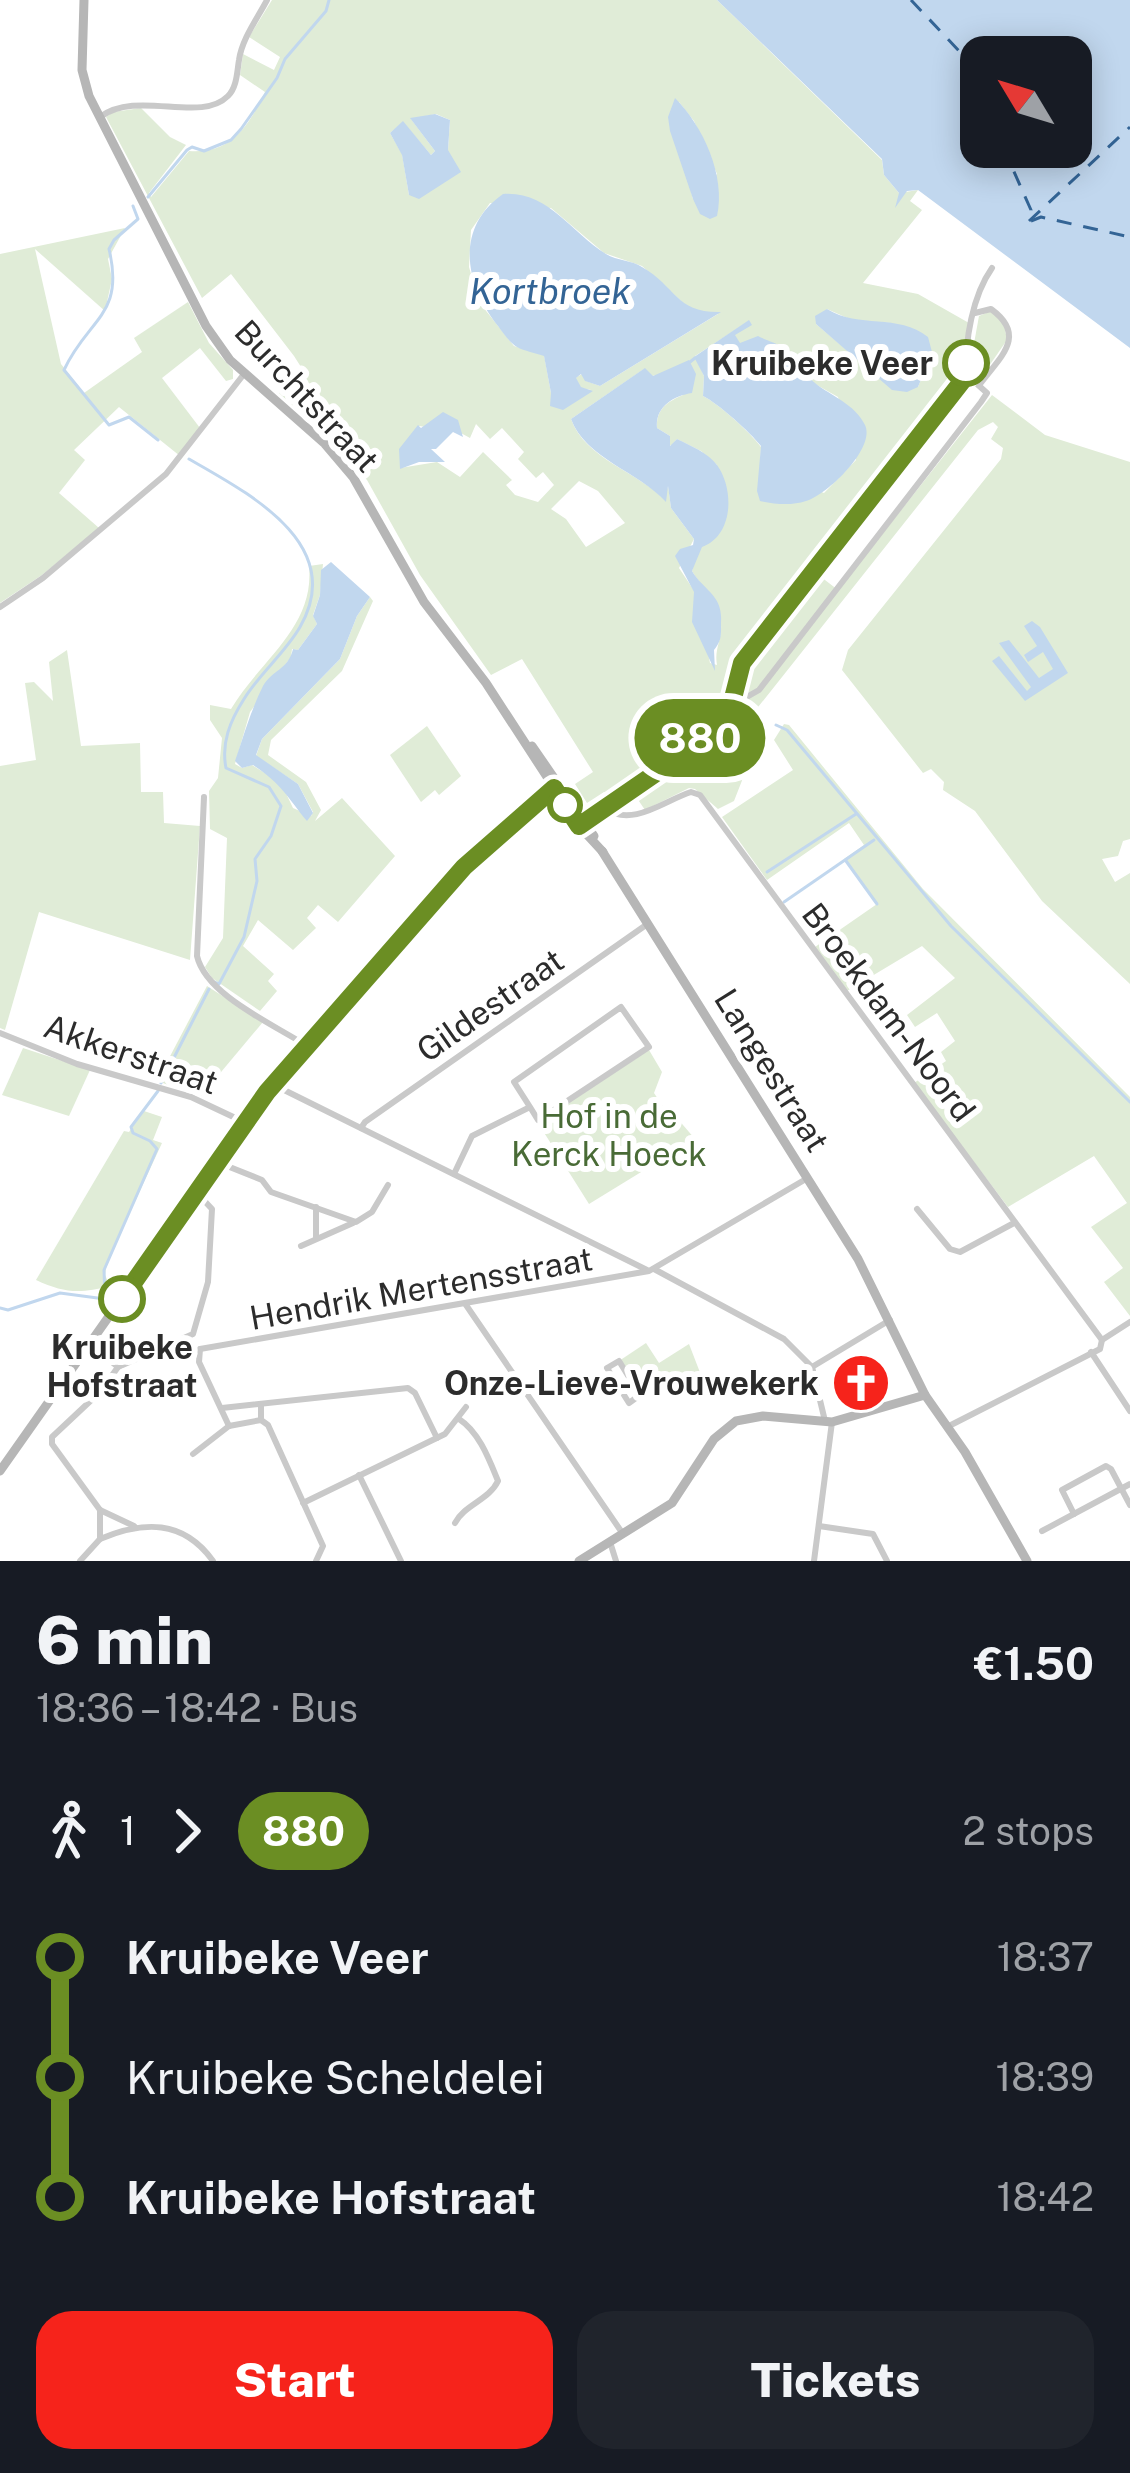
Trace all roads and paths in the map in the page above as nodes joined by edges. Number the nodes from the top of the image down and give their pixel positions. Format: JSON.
{"nodes":[{"id":1,"x":84,"y":0,"type":"edge"},
{"id":2,"x":267,"y":0,"type":"edge"},
{"id":3,"x":100,"y":117,"type":"junction"},
{"id":4,"x":992,"y":268,"type":"dead end"},
{"id":5,"x":974,"y":314,"type":"junction"},
{"id":6,"x":244,"y":374,"type":"junction"},
{"id":7,"x":967,"y":375,"type":"junction"},
{"id":8,"x":980,"y":384,"type":"junction"},
{"id":9,"x":0,"y":607,"type":"edge"},
{"id":10,"x":731,"y":706,"type":"junction"},
{"id":11,"x":556,"y":785,"type":"junction"},
{"id":12,"x":204,"y":796,"type":"dead end"},
{"id":13,"x":604,"y":809,"type":"junction"},
{"id":14,"x":582,"y":824,"type":"junction"},
{"id":15,"x":648,"y":924,"type":"junction"},
{"id":16,"x":0,"y":1033,"type":"edge"},
{"id":17,"x":307,"y":1046,"type":"junction"},
{"id":18,"x":274,"y":1085,"type":"junction"},
{"id":19,"x":530,"y":1107,"type":"junction"},
{"id":20,"x":245,"y":1123,"type":"junction"},
{"id":21,"x":361,"y":1128,"type":"junction"},
{"id":22,"x":217,"y":1162,"type":"junction"},
{"id":23,"x":454,"y":1174,"type":"junction"},
{"id":24,"x":809,"y":1177,"type":"junction"},
{"id":25,"x":388,"y":1185,"type":"dead end"},
{"id":26,"x":196,"y":1192,"type":"junction"},
{"id":27,"x":316,"y":1208,"type":"junction"},
{"id":28,"x":917,"y":1209,"type":"dead end"},
{"id":29,"x":356,"y":1222,"type":"junction"},
{"id":30,"x":1015,"y":1223,"type":"junction"},
{"id":31,"x":316,"y":1238,"type":"junction"},
{"id":32,"x":301,"y":1246,"type":"dead end"},
{"id":33,"x":652,"y":1270,"type":"junction"},
{"id":34,"x":466,"y":1305,"type":"junction"},
{"id":35,"x":890,"y":1320,"type":"junction"},
{"id":36,"x":1130,"y":1322,"type":"edge"},
{"id":37,"x":191,"y":1337,"type":"junction"},
{"id":38,"x":1102,"y":1340,"type":"junction"},
{"id":39,"x":90,"y":1346,"type":"junction"},
{"id":40,"x":200,"y":1349,"type":"junction"},
{"id":41,"x":1091,"y":1352,"type":"junction"},
{"id":42,"x":118,"y":1367,"type":"junction"},
{"id":43,"x":812,"y":1367,"type":"junction"},
{"id":44,"x":607,"y":1368,"type":"joint"},
{"id":45,"x":925,"y":1395,"type":"junction"},
{"id":46,"x":261,"y":1405,"type":"junction"},
{"id":47,"x":466,"y":1407,"type":"dead end"},
{"id":48,"x":222,"y":1408,"type":"junction"},
{"id":49,"x":1130,"y":1411,"type":"edge"},
{"id":50,"x":459,"y":1419,"type":"junction"},
{"id":51,"x":261,"y":1420,"type":"junction"},
{"id":52,"x":829,"y":1422,"type":"junction"},
{"id":53,"x":229,"y":1426,"type":"junction"},
{"id":54,"x":948,"y":1426,"type":"junction"},
{"id":55,"x":437,"y":1438,"type":"junction"},
{"id":56,"x":193,"y":1454,"type":"dead end"},
{"id":57,"x":0,"y":1471,"type":"edge"},
{"id":58,"x":359,"y":1475,"type":"junction"},
{"id":59,"x":1130,"y":1484,"type":"edge"},
{"id":60,"x":1121,"y":1489,"type":"junction"},
{"id":61,"x":303,"y":1503,"type":"junction"},
{"id":62,"x":1130,"y":1504,"type":"edge"},
{"id":63,"x":100,"y":1510,"type":"junction"},
{"id":64,"x":1074,"y":1514,"type":"junction"},
{"id":65,"x":454,"y":1523,"type":"dead end"},
{"id":66,"x":134,"y":1526,"type":"junction"},
{"id":67,"x":819,"y":1526,"type":"junction"},
{"id":68,"x":1042,"y":1531,"type":"dead end"},
{"id":69,"x":623,"y":1534,"type":"junction"},
{"id":70,"x":100,"y":1539,"type":"junction"},
{"id":71,"x":610,"y":1542,"type":"junction"},
{"id":72,"x":80,"y":1561,"type":"edge"},
{"id":73,"x":213,"y":1561,"type":"edge"},
{"id":74,"x":316,"y":1561,"type":"edge"},
{"id":75,"x":401,"y":1561,"type":"edge"},
{"id":76,"x":579,"y":1561,"type":"edge"},
{"id":77,"x":616,"y":1561,"type":"edge"},
{"id":78,"x":814,"y":1561,"type":"edge"},
{"id":79,"x":886,"y":1561,"type":"edge"},
{"id":80,"x":1027,"y":1561,"type":"edge"}],
"edges":[{"from":1,"to":3,"type":"main road","name":"Burchtstraat"},
{"from":2,"to":3,"type":"street"},
{"from":3,"to":6,"type":"main road","name":"Burchtstraat"},
{"from":4,"to":5,"type":"street"},
{"from":5,"to":7,"type":"street"},
{"from":5,"to":8,"type":"street"},
{"from":6,"to":9,"type":"street"},
{"from":6,"to":11,"type":"main road","name":"Burchtstraat"},
{"from":7,"to":8,"type":"street"},
{"from":7,"to":10,"type":"street"},
{"from":8,"to":10,"type":"street"},
{"from":10,"to":13,"type":"street"},
{"from":11,"to":14,"type":"main road","name":"Langestraat"},
{"from":11,"to":17,"type":"main road"},
{"from":12,"to":17,"type":"street"},
{"from":13,"to":14,"type":"street"},
{"from":13,"to":30,"type":"street","name":"Broekdam-Noord"},
{"from":14,"to":15,"type":"main road","name":"Langestraat"},
{"from":15,"to":21,"type":"street","name":"Gildestraat"},
{"from":15,"to":24,"type":"main road","name":"Langestraat"},
{"from":16,"to":20,"type":"street","name":"Akkerstraat"},
{"from":17,"to":18,"type":"main road"},
{"from":18,"to":20,"type":"main road"},
{"from":18,"to":21,"type":"street"},
{"from":19,"to":19,"type":"street"},
{"from":19,"to":23,"type":"street"},
{"from":20,"to":22,"type":"main road"},
{"from":21,"to":23,"type":"street"},
{"from":22,"to":26,"type":"main road"},
{"from":22,"to":27,"type":"street"},
{"from":23,"to":33,"type":"street"},
{"from":24,"to":33,"type":"street"},
{"from":24,"to":35,"type":"main road","name":"Langestraat"},
{"from":25,"to":29,"type":"street"},
{"from":26,"to":37,"type":"street"},
{"from":26,"to":39,"type":"main road"},
{"from":27,"to":29,"type":"street"},
{"from":27,"to":31,"type":"street"},
{"from":28,"to":30,"type":"street"},
{"from":29,"to":31,"type":"street"},
{"from":30,"to":38,"type":"street","name":"Broekdam-Noord"},
{"from":31,"to":32,"type":"street"},
{"from":33,"to":34,"type":"street","name":"Hendrik Mertensstraat"},
{"from":33,"to":43,"type":"street"},
{"from":34,"to":40,"type":"street","name":"Hendrik Mertensstraat"},
{"from":34,"to":69,"type":"street"},
{"from":35,"to":43,"type":"street"},
{"from":35,"to":45,"type":"main road","name":"Langestraat"},
{"from":36,"to":38,"type":"street"},
{"from":37,"to":40,"type":"street"},
{"from":37,"to":42,"type":"street"},
{"from":38,"to":41,"type":"street"},
{"from":39,"to":42,"type":"street"},
{"from":39,"to":57,"type":"main road"},
{"from":40,"to":48,"type":"street"},
{"from":41,"to":49,"type":"street"},
{"from":41,"to":54,"type":"street"},
{"from":42,"to":63,"type":"street"},
{"from":43,"to":52,"type":"street"},
{"from":44,"to":44,"type":"street"},
{"from":45,"to":52,"type":"main road"},
{"from":45,"to":54,"type":"main road","name":"Langestraat"},
{"from":46,"to":48,"type":"street"},
{"from":46,"to":51,"type":"street"},
{"from":46,"to":55,"type":"street"},
{"from":47,"to":50,"type":"street"},
{"from":48,"to":53,"type":"street"},
{"from":50,"to":55,"type":"street"},
{"from":50,"to":65,"type":"street"},
{"from":51,"to":53,"type":"street"},
{"from":51,"to":61,"type":"street"},
{"from":52,"to":67,"type":"street"},
{"from":52,"to":69,"type":"main road"},
{"from":53,"to":56,"type":"street"},
{"from":54,"to":80,"type":"main road","name":"Langestraat"},
{"from":55,"to":58,"type":"street"},
{"from":58,"to":61,"type":"street"},
{"from":58,"to":75,"type":"street"},
{"from":59,"to":60,"type":"street"},
{"from":60,"to":62,"type":"street"},
{"from":60,"to":64,"type":"street"},
{"from":60,"to":64,"type":"street"},
{"from":61,"to":74,"type":"street"},
{"from":63,"to":66,"type":"street"},
{"from":63,"to":70,"type":"street"},
{"from":64,"to":68,"type":"street"},
{"from":66,"to":70,"type":"street"},
{"from":66,"to":73,"type":"street"},
{"from":67,"to":78,"type":"street"},
{"from":67,"to":79,"type":"street"},
{"from":69,"to":71,"type":"main road"},
{"from":70,"to":72,"type":"street"},
{"from":71,"to":76,"type":"main road"},
{"from":71,"to":77,"type":"street"}]}
